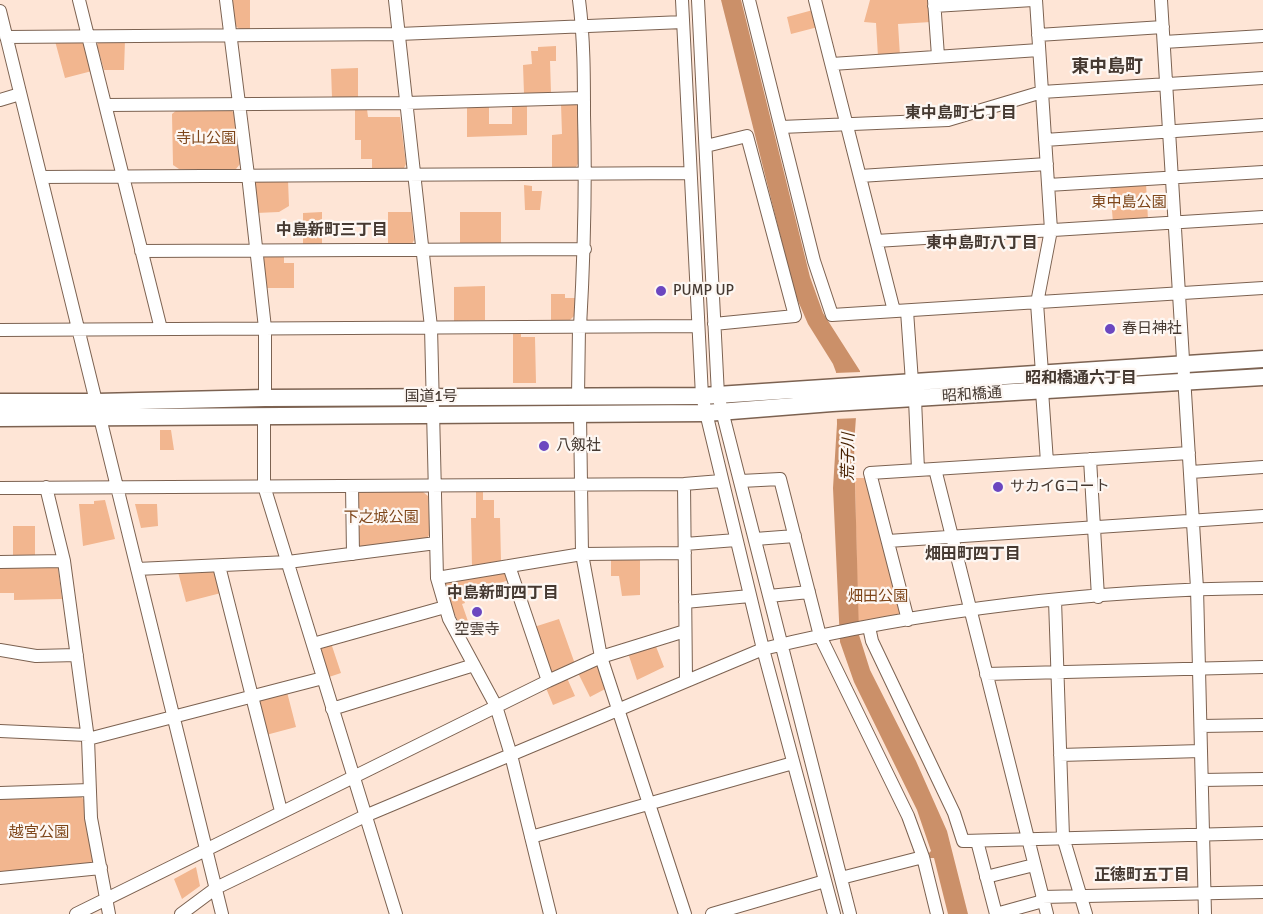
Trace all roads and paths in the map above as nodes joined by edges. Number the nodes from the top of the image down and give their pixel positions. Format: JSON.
{"nodes":[{"id":1,"x":79,"y":0,"type":"edge"},
{"id":2,"x":226,"y":0,"type":"edge"},
{"id":3,"x":395,"y":0,"type":"edge"},
{"id":4,"x":579,"y":0,"type":"edge"},
{"id":5,"x":682,"y":0,"type":"edge"},
{"id":6,"x":698,"y":0,"type":"edge"},
{"id":7,"x":749,"y":0,"type":"edge"},
{"id":8,"x":816,"y":0,"type":"edge"},
{"id":9,"x":1035,"y":0,"type":"edge"},
{"id":10,"x":1162,"y":0,"type":"edge"},
{"id":11,"x":934,"y":3,"type":"edge"},
{"id":12,"x":0,"y":11,"type":"edge"},
{"id":13,"x":683,"y":22,"type":"junction"},
{"id":14,"x":583,"y":26,"type":"junction"},
{"id":15,"x":1163,"y":27,"type":"junction"},
{"id":16,"x":399,"y":34,"type":"junction"},
{"id":17,"x":230,"y":35,"type":"junction"},
{"id":18,"x":1038,"y":35,"type":"junction"},
{"id":19,"x":88,"y":36,"type":"junction"},
{"id":20,"x":1263,"y":36,"type":"edge"},
{"id":21,"x":6,"y":37,"type":"junction"},
{"id":22,"x":1164,"y":42,"type":"junction"},
{"id":23,"x":1039,"y":50,"type":"junction"},
{"id":24,"x":938,"y":56,"type":"junction"},
{"id":25,"x":832,"y":64,"type":"junction"},
{"id":26,"x":1263,"y":78,"type":"edge"},
{"id":27,"x":1166,"y":84,"type":"junction"},
{"id":28,"x":1042,"y":92,"type":"junction"},
{"id":29,"x":20,"y":94,"type":"junction"},
{"id":30,"x":584,"y":98,"type":"junction"},
{"id":31,"x":0,"y":100,"type":"edge"},
{"id":32,"x":406,"y":103,"type":"junction"},
{"id":33,"x":239,"y":104,"type":"junction"},
{"id":34,"x":106,"y":105,"type":"junction"},
{"id":35,"x":847,"y":123,"type":"junction"},
{"id":36,"x":1263,"y":125,"type":"edge"},
{"id":37,"x":781,"y":127,"type":"junction"},
{"id":38,"x":1169,"y":132,"type":"junction"},
{"id":39,"x":1045,"y":140,"type":"junction"},
{"id":40,"x":705,"y":146,"type":"junction"},
{"id":41,"x":1047,"y":164,"type":"junction"},
{"id":42,"x":1263,"y":172,"type":"edge"},
{"id":43,"x":690,"y":173,"type":"junction"},
{"id":44,"x":414,"y":174,"type":"junction"},
{"id":45,"x":585,"y":174,"type":"junction"},
{"id":46,"x":248,"y":175,"type":"junction"},
{"id":47,"x":122,"y":176,"type":"junction"},
{"id":48,"x":860,"y":176,"type":"junction"},
{"id":49,"x":40,"y":177,"type":"junction"},
{"id":50,"x":1172,"y":177,"type":"junction"},
{"id":51,"x":1048,"y":185,"type":"junction"},
{"id":52,"x":1263,"y":217,"type":"edge"},
{"id":53,"x":1175,"y":222,"type":"junction"},
{"id":54,"x":1051,"y":230,"type":"junction"},
{"id":55,"x":876,"y":241,"type":"junction"},
{"id":56,"x":423,"y":249,"type":"junction"},
{"id":57,"x":585,"y":249,"type":"junction"},
{"id":58,"x":256,"y":250,"type":"junction"},
{"id":59,"x":141,"y":251,"type":"junction"},
{"id":60,"x":1263,"y":288,"type":"edge"},
{"id":61,"x":1179,"y":292,"type":"junction"},
{"id":62,"x":1037,"y":303,"type":"junction"},
{"id":63,"x":901,"y":311,"type":"junction"},
{"id":64,"x":714,"y":324,"type":"junction"},
{"id":65,"x":698,"y":326,"type":"junction"},
{"id":66,"x":431,"y":327,"type":"junction"},
{"id":67,"x":579,"y":327,"type":"junction"},
{"id":68,"x":265,"y":328,"type":"junction"},
{"id":69,"x":77,"y":329,"type":"junction"},
{"id":70,"x":161,"y":329,"type":"junction"},
{"id":71,"x":0,"y":330,"type":"edge"},
{"id":72,"x":1263,"y":359,"type":"edge"},
{"id":73,"x":1184,"y":364,"type":"junction"},
{"id":74,"x":1041,"y":373,"type":"junction"},
{"id":75,"x":1263,"y":377,"type":"edge"},
{"id":76,"x":1185,"y":381,"type":"junction"},
{"id":77,"x":912,"y":382,"type":"junction"},
{"id":78,"x":1042,"y":391,"type":"junction"},
{"id":79,"x":861,"y":394,"type":"junction"},
{"id":80,"x":833,"y":395,"type":"junction"},
{"id":81,"x":578,"y":396,"type":"junction"},
{"id":82,"x":710,"y":396,"type":"junction"},
{"id":83,"x":432,"y":397,"type":"junction"},
{"id":84,"x":265,"y":398,"type":"junction"},
{"id":85,"x":915,"y":399,"type":"junction"},
{"id":86,"x":0,"y":402,"type":"edge"},
{"id":87,"x":99,"y":410,"type":"junction"},
{"id":88,"x":723,"y":412,"type":"junction"},
{"id":89,"x":580,"y":414,"type":"junction"},
{"id":90,"x":706,"y":414,"type":"junction"},
{"id":91,"x":432,"y":415,"type":"junction"},
{"id":92,"x":264,"y":416,"type":"junction"},
{"id":93,"x":0,"y":418,"type":"edge"},
{"id":94,"x":1190,"y":453,"type":"junction"},
{"id":95,"x":1090,"y":459,"type":"junction"},
{"id":96,"x":1047,"y":462,"type":"junction"},
{"id":97,"x":1263,"y":467,"type":"edge"},
{"id":98,"x":935,"y":469,"type":"junction"},
{"id":99,"x":918,"y":470,"type":"junction"},
{"id":100,"x":1191,"y":472,"type":"junction"},
{"id":101,"x":721,"y":481,"type":"junction"},
{"id":102,"x":741,"y":482,"type":"junction"},
{"id":103,"x":684,"y":484,"type":"junction"},
{"id":104,"x":580,"y":485,"type":"junction"},
{"id":105,"x":264,"y":486,"type":"junction"},
{"id":106,"x":352,"y":486,"type":"junction"},
{"id":107,"x":434,"y":486,"type":"junction"},
{"id":108,"x":46,"y":487,"type":"junction"},
{"id":109,"x":117,"y":487,"type":"junction"},
{"id":110,"x":0,"y":488,"type":"edge"},
{"id":111,"x":1263,"y":516,"type":"edge"},
{"id":112,"x":1194,"y":520,"type":"junction"},
{"id":113,"x":1094,"y":527,"type":"junction"},
{"id":114,"x":795,"y":536,"type":"junction"},
{"id":115,"x":952,"y":537,"type":"junction"},
{"id":116,"x":755,"y":539,"type":"junction"},
{"id":117,"x":736,"y":540,"type":"junction"},
{"id":118,"x":888,"y":541,"type":"junction"},
{"id":119,"x":436,"y":543,"type":"junction"},
{"id":120,"x":685,"y":548,"type":"junction"},
{"id":121,"x":353,"y":554,"type":"junction"},
{"id":122,"x":582,"y":554,"type":"junction"},
{"id":123,"x":64,"y":561,"type":"junction"},
{"id":124,"x":0,"y":562,"type":"edge"},
{"id":125,"x":288,"y":562,"type":"junction"},
{"id":126,"x":219,"y":566,"type":"junction"},
{"id":127,"x":509,"y":566,"type":"junction"},
{"id":128,"x":137,"y":569,"type":"junction"},
{"id":129,"x":437,"y":578,"type":"junction"},
{"id":130,"x":1197,"y":588,"type":"junction"},
{"id":131,"x":1263,"y":588,"type":"edge"},
{"id":132,"x":809,"y":592,"type":"junction"},
{"id":133,"x":750,"y":596,"type":"junction"},
{"id":134,"x":769,"y":596,"type":"junction"},
{"id":135,"x":1098,"y":597,"type":"junction"},
{"id":136,"x":1055,"y":600,"type":"junction"},
{"id":137,"x":685,"y":602,"type":"junction"},
{"id":138,"x":445,"y":607,"type":"junction"},
{"id":139,"x":971,"y":610,"type":"junction"},
{"id":140,"x":908,"y":620,"type":"junction"},
{"id":141,"x":866,"y":627,"type":"junction"},
{"id":142,"x":685,"y":631,"type":"junction"},
{"id":143,"x":820,"y":636,"type":"junction"},
{"id":144,"x":313,"y":644,"type":"junction"},
{"id":145,"x":781,"y":644,"type":"junction"},
{"id":146,"x":763,"y":649,"type":"junction"},
{"id":147,"x":0,"y":650,"type":"edge"},
{"id":148,"x":77,"y":655,"type":"junction"},
{"id":149,"x":601,"y":657,"type":"junction"},
{"id":150,"x":474,"y":665,"type":"junction"},
{"id":151,"x":1263,"y":667,"type":"edge"},
{"id":152,"x":1199,"y":669,"type":"junction"},
{"id":153,"x":1058,"y":672,"type":"junction"},
{"id":154,"x":986,"y":674,"type":"junction"},
{"id":155,"x":323,"y":678,"type":"junction"},
{"id":156,"x":686,"y":680,"type":"junction"},
{"id":157,"x":548,"y":681,"type":"junction"},
{"id":158,"x":253,"y":696,"type":"junction"},
{"id":159,"x":496,"y":706,"type":"junction"},
{"id":160,"x":332,"y":709,"type":"junction"},
{"id":161,"x":618,"y":710,"type":"junction"},
{"id":162,"x":173,"y":716,"type":"junction"},
{"id":163,"x":1263,"y":724,"type":"edge"},
{"id":164,"x":1201,"y":726,"type":"junction"},
{"id":165,"x":0,"y":731,"type":"edge"},
{"id":166,"x":88,"y":737,"type":"junction"},
{"id":167,"x":1202,"y":751,"type":"junction"},
{"id":168,"x":511,"y":755,"type":"junction"},
{"id":169,"x":1060,"y":755,"type":"junction"},
{"id":170,"x":794,"y":763,"type":"junction"},
{"id":171,"x":353,"y":776,"type":"junction"},
{"id":172,"x":1263,"y":779,"type":"edge"},
{"id":173,"x":1202,"y":780,"type":"junction"},
{"id":174,"x":90,"y":790,"type":"junction"},
{"id":175,"x":0,"y":793,"type":"edge"},
{"id":176,"x":649,"y":803,"type":"junction"},
{"id":177,"x":281,"y":811,"type":"junction"},
{"id":178,"x":365,"y":816,"type":"junction"},
{"id":179,"x":1263,"y":832,"type":"edge"},
{"id":180,"x":1203,"y":834,"type":"junction"},
{"id":181,"x":531,"y":837,"type":"junction"},
{"id":182,"x":1063,"y":837,"type":"junction"},
{"id":183,"x":1027,"y":839,"type":"junction"},
{"id":184,"x":977,"y":841,"type":"junction"},
{"id":185,"x":206,"y":848,"type":"junction"},
{"id":186,"x":923,"y":857,"type":"junction"},
{"id":187,"x":1034,"y":865,"type":"junction"},
{"id":188,"x":101,"y":868,"type":"junction"},
{"id":189,"x":986,"y":877,"type":"junction"},
{"id":190,"x":0,"y":878,"type":"edge"},
{"id":191,"x":841,"y":878,"type":"junction"},
{"id":192,"x":825,"y":881,"type":"junction"},
{"id":193,"x":216,"y":888,"type":"junction"},
{"id":194,"x":1263,"y":892,"type":"edge"},
{"id":195,"x":1205,"y":893,"type":"junction"},
{"id":196,"x":1081,"y":896,"type":"junction"},
{"id":197,"x":107,"y":898,"type":"junction"},
{"id":198,"x":1043,"y":899,"type":"junction"},
{"id":199,"x":76,"y":914,"type":"edge"},
{"id":200,"x":109,"y":914,"type":"edge"},
{"id":201,"x":181,"y":914,"type":"edge"},
{"id":202,"x":222,"y":914,"type":"edge"},
{"id":203,"x":396,"y":914,"type":"edge"},
{"id":204,"x":550,"y":914,"type":"edge"},
{"id":205,"x":685,"y":914,"type":"edge"},
{"id":206,"x":712,"y":914,"type":"edge"},
{"id":207,"x":834,"y":914,"type":"edge"},
{"id":208,"x":850,"y":914,"type":"edge"},
{"id":209,"x":937,"y":914,"type":"edge"},
{"id":210,"x":996,"y":914,"type":"edge"},
{"id":211,"x":1047,"y":914,"type":"edge"},
{"id":212,"x":1086,"y":914,"type":"edge"},
{"id":213,"x":1206,"y":914,"type":"edge"}],
"edges":[{"from":1,"to":19,"type":"street"},
{"from":2,"to":17,"type":"street"},
{"from":3,"to":16,"type":"street"},
{"from":4,"to":14,"type":"street"},
{"from":5,"to":13,"type":"street"},
{"from":6,"to":40,"type":"street"},
{"from":7,"to":37,"type":"street"},
{"from":8,"to":25,"type":"street"},
{"from":9,"to":11,"type":"street"},
{"from":9,"to":18,"type":"street"},
{"from":10,"to":15,"type":"street"},
{"from":11,"to":24,"type":"street"},
{"from":12,"to":21,"type":"street"},
{"from":13,"to":14,"type":"street"},
{"from":13,"to":43,"type":"street"},
{"from":14,"to":16,"type":"street"},
{"from":14,"to":30,"type":"street"},
{"from":15,"to":18,"type":"street"},
{"from":15,"to":22,"type":"street"},
{"from":16,"to":17,"type":"street"},
{"from":16,"to":32,"type":"street"},
{"from":17,"to":19,"type":"street"},
{"from":17,"to":33,"type":"street"},
{"from":18,"to":23,"type":"street"},
{"from":19,"to":21,"type":"street"},
{"from":19,"to":34,"type":"street"},
{"from":20,"to":22,"type":"street"},
{"from":21,"to":29,"type":"street"},
{"from":22,"to":27,"type":"street"},
{"from":23,"to":24,"type":"street"},
{"from":23,"to":28,"type":"street"},
{"from":24,"to":25,"type":"street"},
{"from":25,"to":35,"type":"street"},
{"from":26,"to":27,"type":"street"},
{"from":27,"to":28,"type":"street"},
{"from":27,"to":38,"type":"street"},
{"from":28,"to":35,"type":"street"},
{"from":28,"to":39,"type":"street"},
{"from":29,"to":31,"type":"street"},
{"from":29,"to":49,"type":"street"},
{"from":30,"to":32,"type":"street"},
{"from":30,"to":45,"type":"street"},
{"from":32,"to":33,"type":"street"},
{"from":32,"to":44,"type":"street"},
{"from":33,"to":34,"type":"street"},
{"from":33,"to":46,"type":"street"},
{"from":34,"to":47,"type":"street"},
{"from":35,"to":37,"type":"street"},
{"from":35,"to":48,"type":"street"},
{"from":36,"to":38,"type":"street"},
{"from":37,"to":63,"type":"street"},
{"from":38,"to":39,"type":"street"},
{"from":38,"to":50,"type":"street"},
{"from":39,"to":41,"type":"street"},
{"from":40,"to":64,"type":"street"},
{"from":40,"to":64,"type":"street"},
{"from":41,"to":48,"type":"street"},
{"from":41,"to":51,"type":"street"},
{"from":42,"to":50,"type":"street"},
{"from":43,"to":45,"type":"street"},
{"from":43,"to":65,"type":"street"},
{"from":44,"to":45,"type":"street"},
{"from":44,"to":46,"type":"street"},
{"from":44,"to":56,"type":"street"},
{"from":45,"to":57,"type":"street"},
{"from":46,"to":47,"type":"street"},
{"from":46,"to":58,"type":"street"},
{"from":47,"to":49,"type":"street"},
{"from":47,"to":59,"type":"street"},
{"from":48,"to":55,"type":"street"},
{"from":49,"to":69,"type":"street"},
{"from":50,"to":51,"type":"street"},
{"from":50,"to":53,"type":"street"},
{"from":51,"to":54,"type":"street"},
{"from":52,"to":53,"type":"street"},
{"from":53,"to":54,"type":"street"},
{"from":53,"to":61,"type":"street"},
{"from":54,"to":55,"type":"street"},
{"from":54,"to":62,"type":"street"},
{"from":55,"to":63,"type":"street"},
{"from":56,"to":57,"type":"street"},
{"from":56,"to":58,"type":"street"},
{"from":56,"to":66,"type":"street"},
{"from":57,"to":67,"type":"street"},
{"from":58,"to":59,"type":"street"},
{"from":58,"to":68,"type":"street"},
{"from":59,"to":70,"type":"street"},
{"from":60,"to":61,"type":"street"},
{"from":61,"to":62,"type":"street"},
{"from":61,"to":73,"type":"street"},
{"from":62,"to":63,"type":"street"},
{"from":62,"to":74,"type":"street"},
{"from":63,"to":77,"type":"street"},
{"from":64,"to":82,"type":"street"},
{"from":65,"to":67,"type":"street"},
{"from":65,"to":82,"type":"street"},
{"from":66,"to":67,"type":"street"},
{"from":66,"to":68,"type":"street"},
{"from":66,"to":83,"type":"street"},
{"from":67,"to":81,"type":"street"},
{"from":68,"to":70,"type":"street"},
{"from":68,"to":84,"type":"street"},
{"from":69,"to":70,"type":"street"},
{"from":69,"to":71,"type":"street"},
{"from":69,"to":87,"type":"street"},
{"from":72,"to":73,"type":"highway","name":"昭和橋通"},
{"from":73,"to":74,"type":"highway","name":"昭和橋通"},
{"from":73,"to":76,"type":"street"},
{"from":74,"to":77,"type":"highway","name":"昭和橋通"},
{"from":75,"to":76,"type":"highway","name":"昭和橋通"},
{"from":76,"to":78,"type":"highway","name":"昭和橋通"},
{"from":76,"to":94,"type":"street"},
{"from":77,"to":79,"type":"highway","name":"昭和橋通"},
{"from":78,"to":85,"type":"highway","name":"昭和橋通"},
{"from":78,"to":96,"type":"street"},
{"from":79,"to":80,"type":"highway","name":"国道1号"},
{"from":79,"to":85,"type":"highway","name":"昭和橋通"},
{"from":80,"to":82,"type":"highway","name":"国道1号"},
{"from":80,"to":88,"type":"highway","name":"国道1号"},
{"from":81,"to":82,"type":"highway","name":"国道1号"},
{"from":81,"to":83,"type":"highway","name":"国道1号"},
{"from":82,"to":88,"type":"street"},
{"from":82,"to":90,"type":"street"},
{"from":83,"to":84,"type":"highway","name":"国道1号"},
{"from":83,"to":91,"type":"street"},
{"from":84,"to":87,"type":"highway","name":"国道1号"},
{"from":85,"to":99,"type":"street"},
{"from":86,"to":87,"type":"highway","name":"国道1号"},
{"from":87,"to":92,"type":"highway","name":"国道1号"},
{"from":87,"to":93,"type":"highway","name":"国道1号"},
{"from":87,"to":109,"type":"street"},
{"from":88,"to":90,"type":"highway","name":"国道1号"},
{"from":88,"to":102,"type":"street"},
{"from":89,"to":90,"type":"highway","name":"国道1号"},
{"from":89,"to":91,"type":"highway","name":"国道1号"},
{"from":89,"to":104,"type":"street"},
{"from":90,"to":101,"type":"street"},
{"from":91,"to":92,"type":"highway","name":"国道1号"},
{"from":91,"to":107,"type":"street"},
{"from":92,"to":105,"type":"street"},
{"from":94,"to":95,"type":"street"},
{"from":94,"to":100,"type":"street"},
{"from":95,"to":96,"type":"street"},
{"from":95,"to":113,"type":"street"},
{"from":96,"to":98,"type":"street"},
{"from":97,"to":100,"type":"street"},
{"from":98,"to":99,"type":"street"},
{"from":98,"to":115,"type":"street"},
{"from":99,"to":118,"type":"street"},
{"from":100,"to":112,"type":"street"},
{"from":101,"to":103,"type":"street"},
{"from":101,"to":117,"type":"street"},
{"from":102,"to":114,"type":"street"},
{"from":102,"to":116,"type":"street"},
{"from":103,"to":104,"type":"street"},
{"from":103,"to":120,"type":"street"},
{"from":104,"to":107,"type":"street"},
{"from":104,"to":122,"type":"street"},
{"from":105,"to":106,"type":"street"},
{"from":105,"to":109,"type":"street"},
{"from":105,"to":125,"type":"street"},
{"from":106,"to":107,"type":"street"},
{"from":106,"to":121,"type":"street"},
{"from":107,"to":119,"type":"street"},
{"from":108,"to":109,"type":"street"},
{"from":108,"to":110,"type":"street"},
{"from":108,"to":123,"type":"street"},
{"from":109,"to":128,"type":"street"},
{"from":111,"to":112,"type":"street"},
{"from":112,"to":113,"type":"street"},
{"from":112,"to":130,"type":"street"},
{"from":113,"to":115,"type":"street"},
{"from":113,"to":135,"type":"street"},
{"from":114,"to":116,"type":"street"},
{"from":114,"to":132,"type":"street"},
{"from":115,"to":118,"type":"street"},
{"from":115,"to":139,"type":"street"},
{"from":116,"to":134,"type":"street"},
{"from":117,"to":120,"type":"street"},
{"from":117,"to":133,"type":"street"},
{"from":118,"to":140,"type":"street"},
{"from":119,"to":121,"type":"street"},
{"from":119,"to":129,"type":"street"},
{"from":120,"to":122,"type":"street"},
{"from":120,"to":137,"type":"street"},
{"from":121,"to":125,"type":"street"},
{"from":122,"to":127,"type":"street"},
{"from":122,"to":149,"type":"street"},
{"from":123,"to":124,"type":"street"},
{"from":123,"to":148,"type":"street"},
{"from":125,"to":126,"type":"street"},
{"from":125,"to":144,"type":"street"},
{"from":126,"to":128,"type":"street"},
{"from":126,"to":158,"type":"street"},
{"from":127,"to":129,"type":"street"},
{"from":127,"to":157,"type":"street"},
{"from":128,"to":162,"type":"street"},
{"from":129,"to":138,"type":"street"},
{"from":130,"to":131,"type":"street"},
{"from":130,"to":135,"type":"street"},
{"from":130,"to":152,"type":"street"},
{"from":132,"to":134,"type":"street"},
{"from":132,"to":143,"type":"street"},
{"from":133,"to":137,"type":"street"},
{"from":133,"to":146,"type":"street"},
{"from":134,"to":145,"type":"street"},
{"from":135,"to":136,"type":"street"},
{"from":136,"to":139,"type":"street"},
{"from":136,"to":153,"type":"street"},
{"from":137,"to":142,"type":"street"},
{"from":138,"to":144,"type":"street"},
{"from":138,"to":150,"type":"street"},
{"from":139,"to":140,"type":"street"},
{"from":139,"to":154,"type":"street"},
{"from":140,"to":141,"type":"street"},
{"from":141,"to":143,"type":"street"},
{"from":141,"to":184,"type":"street"},
{"from":142,"to":149,"type":"street"},
{"from":142,"to":156,"type":"street"},
{"from":143,"to":145,"type":"street"},
{"from":143,"to":186,"type":"street"},
{"from":144,"to":155,"type":"street"},
{"from":145,"to":146,"type":"street"},
{"from":145,"to":191,"type":"street"},
{"from":146,"to":156,"type":"street"},
{"from":146,"to":170,"type":"street"},
{"from":147,"to":148,"type":"street"},
{"from":148,"to":166,"type":"street"},
{"from":149,"to":157,"type":"street"},
{"from":149,"to":161,"type":"street"},
{"from":150,"to":159,"type":"street"},
{"from":150,"to":160,"type":"street"},
{"from":151,"to":152,"type":"street"},
{"from":152,"to":153,"type":"street"},
{"from":152,"to":164,"type":"street"},
{"from":153,"to":154,"type":"street"},
{"from":153,"to":169,"type":"street"},
{"from":154,"to":183,"type":"street"},
{"from":155,"to":158,"type":"street"},
{"from":155,"to":160,"type":"street"},
{"from":156,"to":161,"type":"street"},
{"from":157,"to":159,"type":"street"},
{"from":158,"to":162,"type":"street"},
{"from":158,"to":177,"type":"street"},
{"from":159,"to":168,"type":"street"},
{"from":159,"to":171,"type":"street"},
{"from":160,"to":171,"type":"street"},
{"from":161,"to":168,"type":"street"},
{"from":161,"to":176,"type":"street"},
{"from":162,"to":166,"type":"street"},
{"from":162,"to":185,"type":"street"},
{"from":163,"to":164,"type":"street"},
{"from":164,"to":167,"type":"street"},
{"from":165,"to":166,"type":"street"},
{"from":166,"to":174,"type":"street"},
{"from":167,"to":169,"type":"street"},
{"from":167,"to":173,"type":"street"},
{"from":168,"to":178,"type":"street"},
{"from":168,"to":181,"type":"street"},
{"from":169,"to":182,"type":"street"},
{"from":170,"to":176,"type":"street"},
{"from":170,"to":192,"type":"street"},
{"from":171,"to":177,"type":"street"},
{"from":171,"to":178,"type":"street"},
{"from":172,"to":173,"type":"street"},
{"from":173,"to":180,"type":"street"},
{"from":174,"to":175,"type":"street"},
{"from":174,"to":188,"type":"street"},
{"from":176,"to":181,"type":"street"},
{"from":176,"to":205,"type":"street"},
{"from":177,"to":185,"type":"street"},
{"from":178,"to":193,"type":"street"},
{"from":178,"to":203,"type":"street"},
{"from":179,"to":180,"type":"street"},
{"from":180,"to":182,"type":"street"},
{"from":180,"to":195,"type":"street"},
{"from":181,"to":204,"type":"street"},
{"from":182,"to":183,"type":"street"},
{"from":182,"to":196,"type":"street"},
{"from":183,"to":184,"type":"street"},
{"from":183,"to":187,"type":"street"},
{"from":184,"to":189,"type":"street"},
{"from":185,"to":193,"type":"street"},
{"from":185,"to":197,"type":"street"},
{"from":186,"to":191,"type":"street"},
{"from":186,"to":209,"type":"street"},
{"from":187,"to":189,"type":"street"},
{"from":187,"to":198,"type":"street"},
{"from":188,"to":190,"type":"street"},
{"from":188,"to":197,"type":"street"},
{"from":189,"to":210,"type":"street"},
{"from":191,"to":208,"type":"street"},
{"from":192,"to":206,"type":"street"},
{"from":192,"to":207,"type":"street"},
{"from":193,"to":201,"type":"street"},
{"from":193,"to":202,"type":"street"},
{"from":194,"to":195,"type":"street"},
{"from":195,"to":196,"type":"street"},
{"from":195,"to":213,"type":"street"},
{"from":196,"to":198,"type":"street"},
{"from":196,"to":212,"type":"street"},
{"from":197,"to":199,"type":"street"},
{"from":197,"to":200,"type":"street"},
{"from":198,"to":210,"type":"street"},
{"from":198,"to":211,"type":"street"}]}
